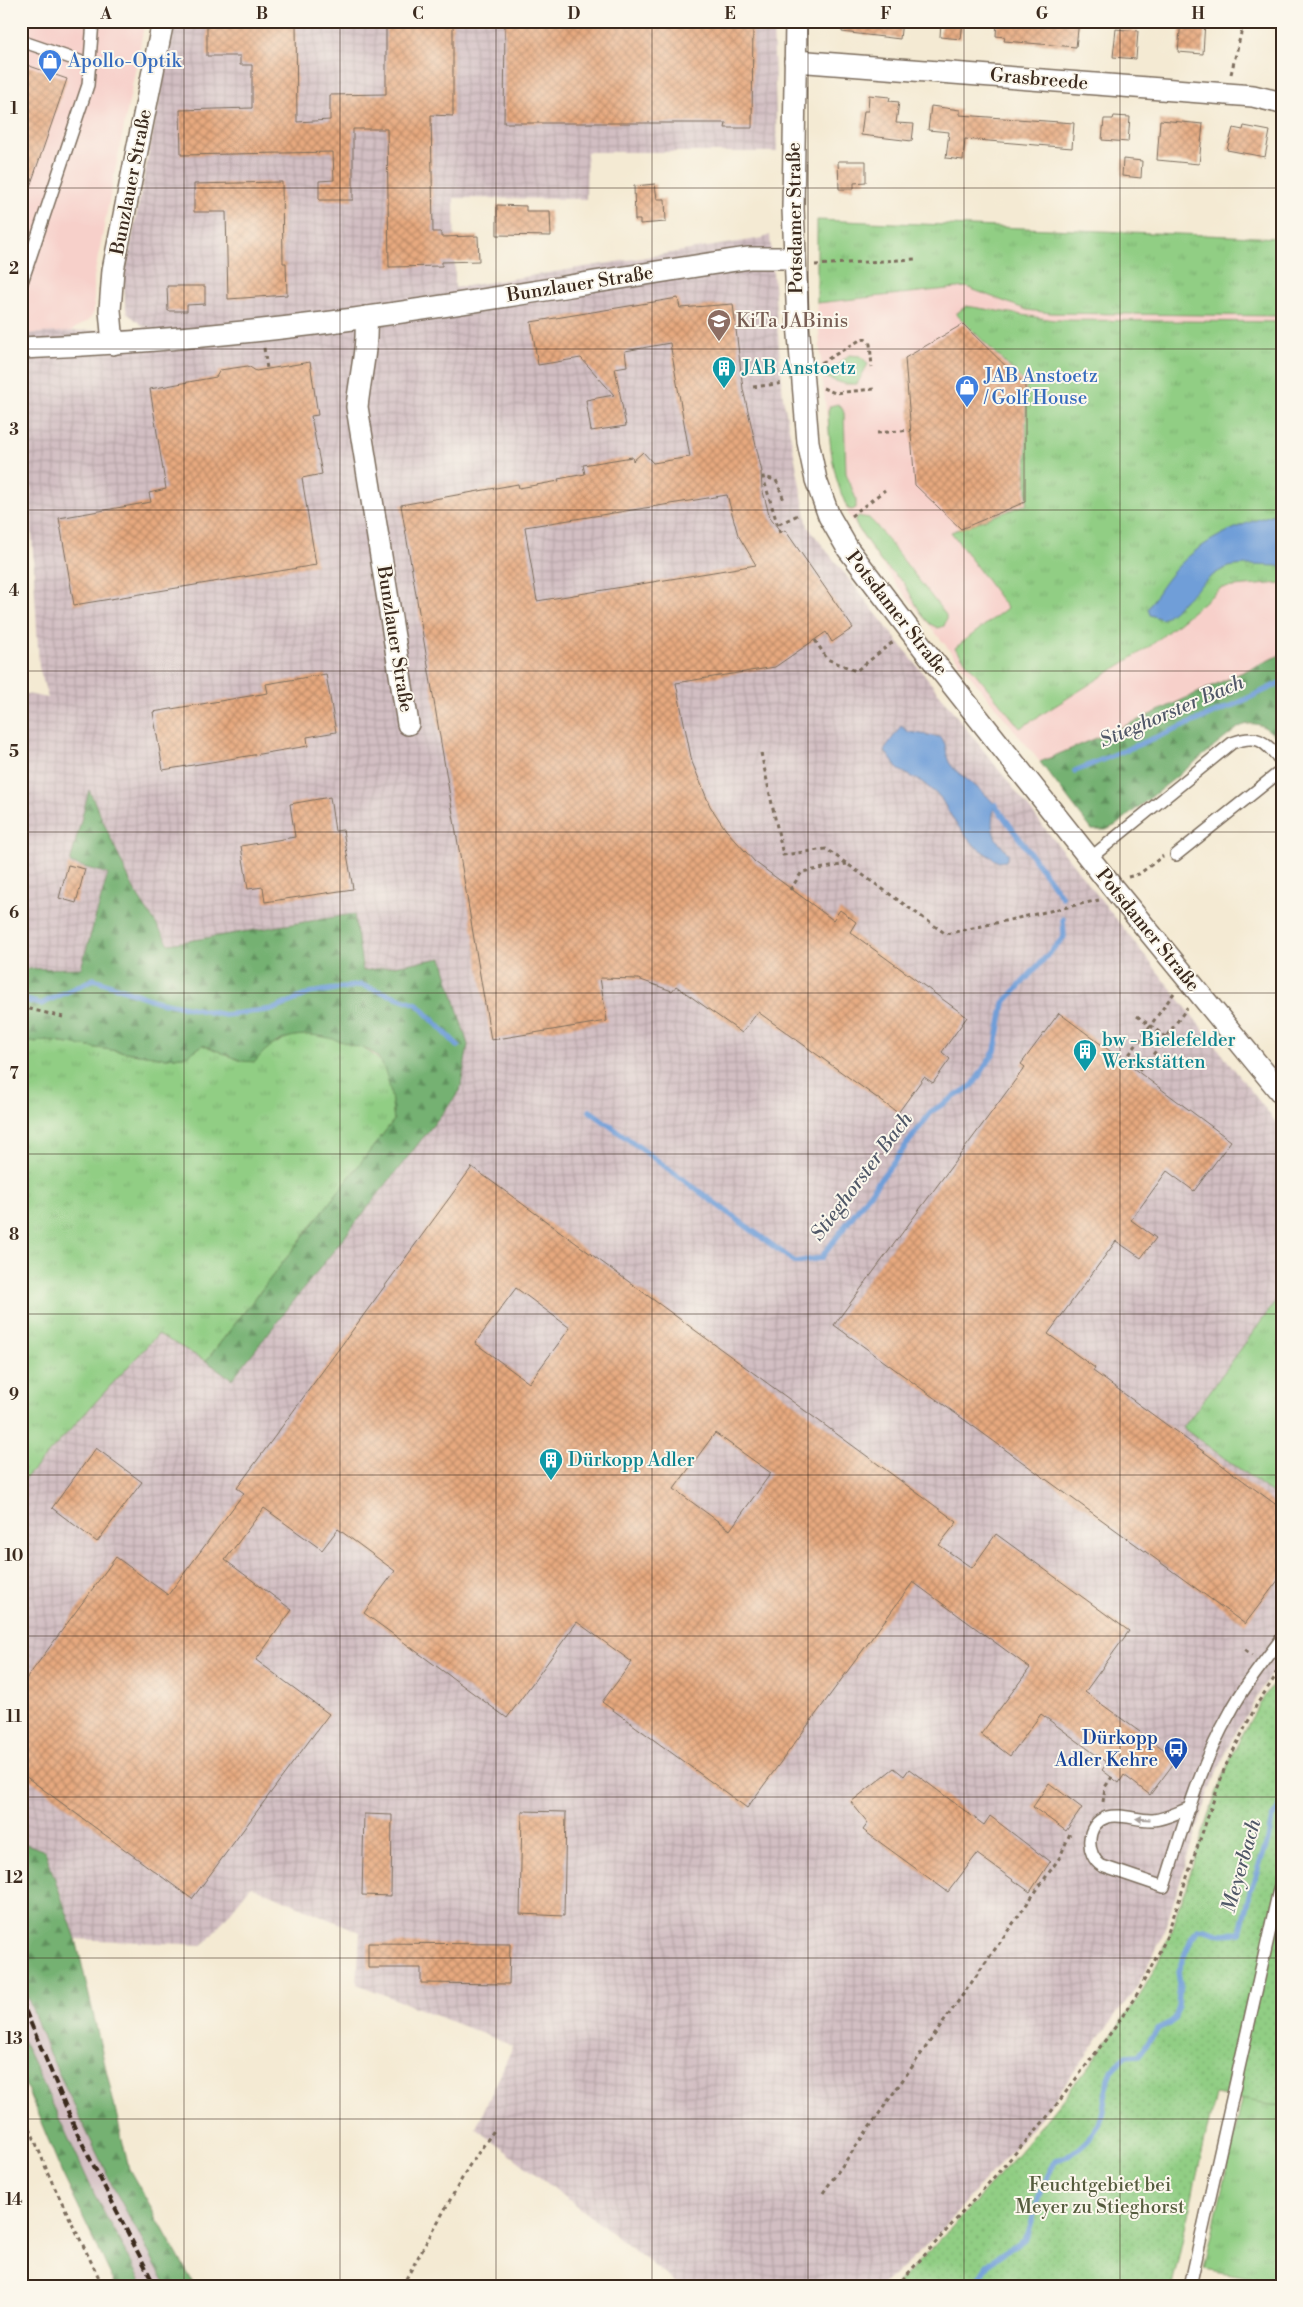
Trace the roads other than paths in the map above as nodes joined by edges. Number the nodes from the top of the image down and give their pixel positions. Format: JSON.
{"nodes":[{"id":1,"x":93,"y":21,"type":"edge"},
{"id":2,"x":163,"y":21,"type":"edge"},
{"id":3,"x":796,"y":21,"type":"edge"},
{"id":4,"x":21,"y":41,"type":"edge"},
{"id":5,"x":795,"y":61,"type":"junction"},
{"id":6,"x":91,"y":65,"type":"junction"},
{"id":7,"x":1282,"y":103,"type":"edge"},
{"id":8,"x":795,"y":262,"type":"junction"},
{"id":9,"x":21,"y":285,"type":"edge"},
{"id":10,"x":366,"y":317,"type":"junction"},
{"id":11,"x":113,"y":344,"type":"junction"},
{"id":12,"x":21,"y":348,"type":"edge"},
{"id":13,"x":408,"y":724,"type":"dead end"},
{"id":14,"x":1282,"y":762,"type":"edge"},
{"id":15,"x":1282,"y":770,"type":"edge"},
{"id":16,"x":1176,"y":856,"type":"road end"},
{"id":17,"x":1089,"y":859,"type":"junction"},
{"id":18,"x":1282,"y":1094,"type":"edge"},
{"id":19,"x":1282,"y":1638,"type":"edge"},
{"id":20,"x":1190,"y":1808,"type":"junction"},
{"id":21,"x":1282,"y":1876,"type":"edge"},
{"id":22,"x":1190,"y":2286,"type":"edge"}],
"edges":[{"from":1,"to":6,"type":"lane"},
{"from":2,"to":11,"type":"street","name":"Bunzlauer Straße"},
{"from":3,"to":5,"type":"street","name":"Potsdamer Straße"},
{"from":4,"to":6,"type":"lane"},
{"from":5,"to":7,"type":"street","name":"Grasbreede"},
{"from":5,"to":8,"type":"street","name":"Potsdamer Straße"},
{"from":6,"to":9,"type":"lane"},
{"from":8,"to":10,"type":"street","name":"Bunzlauer Straße"},
{"from":8,"to":17,"type":"street","name":"Potsdamer Straße"},
{"from":10,"to":11,"type":"street","name":"Bunzlauer Straße"},
{"from":10,"to":13,"type":"street","name":"Bunzlauer Straße"},
{"from":11,"to":12,"type":"street","name":"Bunzlauer Straße"},
{"from":14,"to":17,"type":"lane"},
{"from":15,"to":16,"type":"lane"},
{"from":17,"to":18,"type":"street","name":"Potsdamer Straße"},
{"from":19,"to":20,"type":"lane"},
{"from":20,"to":20,"type":"lane","one_way":true},
{"from":21,"to":22,"type":"lane"}]}
